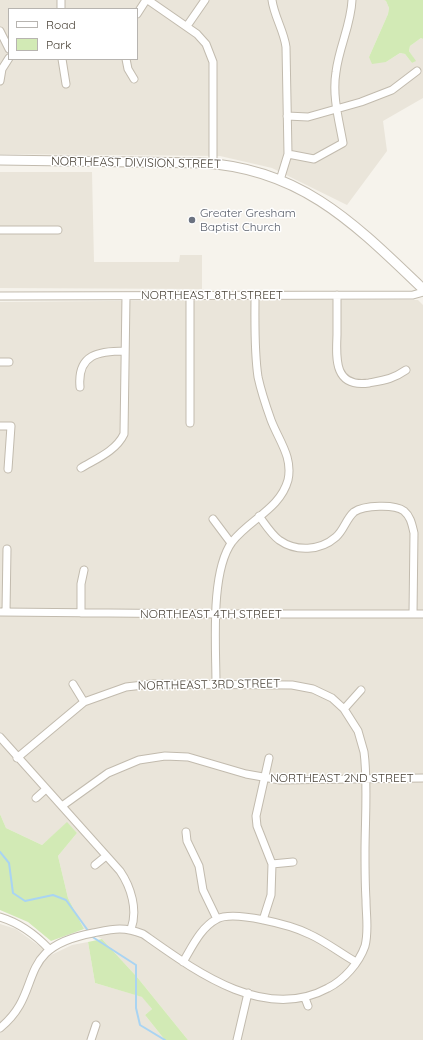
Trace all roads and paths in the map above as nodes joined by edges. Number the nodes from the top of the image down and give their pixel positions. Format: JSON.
{"nodes":[{"id":1,"x":147,"y":0,"type":"edge"},
{"id":2,"x":205,"y":0,"type":"edge"},
{"id":3,"x":272,"y":0,"type":"edge"},
{"id":4,"x":352,"y":0,"type":"edge"},
{"id":5,"x":138,"y":13,"type":"edge"},
{"id":6,"x":187,"y":26,"type":"junction"},
{"id":7,"x":0,"y":31,"type":"edge"},
{"id":8,"x":8,"y":47,"type":"edge"},
{"id":9,"x":8,"y":60,"type":"edge"},
{"id":10,"x":62,"y":60,"type":"edge"},
{"id":11,"x":126,"y":60,"type":"edge"},
{"id":12,"x":418,"y":71,"type":"dead end"},
{"id":13,"x":134,"y":78,"type":"dead end"},
{"id":14,"x":0,"y":81,"type":"edge"},
{"id":15,"x":66,"y":84,"type":"dead end"},
{"id":16,"x":337,"y":110,"type":"junction"},
{"id":17,"x":287,"y":116,"type":"junction"},
{"id":18,"x":288,"y":154,"type":"junction"},
{"id":19,"x":0,"y":160,"type":"edge"},
{"id":20,"x":213,"y":163,"type":"junction"},
{"id":21,"x":280,"y":180,"type":"junction"},
{"id":22,"x":0,"y":230,"type":"edge"},
{"id":23,"x":58,"y":230,"type":"dead end"},
{"id":24,"x":423,"y":289,"type":"edge"},
{"id":25,"x":423,"y":292,"type":"edge"},
{"id":26,"x":255,"y":295,"type":"junction"},
{"id":27,"x":337,"y":295,"type":"junction"},
{"id":28,"x":0,"y":296,"type":"edge"},
{"id":29,"x":126,"y":296,"type":"junction"},
{"id":30,"x":190,"y":296,"type":"junction"},
{"id":31,"x":125,"y":351,"type":"junction"},
{"id":32,"x":0,"y":362,"type":"edge"},
{"id":33,"x":9,"y":362,"type":"dead end"},
{"id":34,"x":406,"y":370,"type":"dead end"},
{"id":35,"x":80,"y":387,"type":"dead end"},
{"id":36,"x":190,"y":423,"type":"dead end"},
{"id":37,"x":0,"y":426,"type":"edge"},
{"id":38,"x":81,"y":468,"type":"dead end"},
{"id":39,"x":8,"y":469,"type":"dead end"},
{"id":40,"x":259,"y":516,"type":"junction"},
{"id":41,"x":213,"y":519,"type":"dead end"},
{"id":42,"x":231,"y":543,"type":"junction"},
{"id":43,"x":7,"y":549,"type":"dead end"},
{"id":44,"x":84,"y":570,"type":"dead end"},
{"id":45,"x":3,"y":612,"type":"edge"},
{"id":46,"x":81,"y":613,"type":"junction"},
{"id":47,"x":217,"y":614,"type":"junction"},
{"id":48,"x":413,"y":614,"type":"junction"},
{"id":49,"x":423,"y":614,"type":"edge"},
{"id":50,"x":73,"y":684,"type":"dead end"},
{"id":51,"x":216,"y":684,"type":"junction"},
{"id":52,"x":361,"y":690,"type":"dead end"},
{"id":53,"x":84,"y":702,"type":"junction"},
{"id":54,"x":344,"y":709,"type":"junction"},
{"id":55,"x":0,"y":737,"type":"edge"},
{"id":56,"x":17,"y":758,"type":"junction"},
{"id":57,"x":269,"y":758,"type":"dead end"},
{"id":58,"x":264,"y":778,"type":"junction"},
{"id":59,"x":423,"y":778,"type":"edge"},
{"id":60,"x":365,"y":779,"type":"junction"},
{"id":61,"x":46,"y":789,"type":"junction"},
{"id":62,"x":36,"y":798,"type":"dead end"},
{"id":63,"x":62,"y":806,"type":"junction"},
{"id":64,"x":186,"y":832,"type":"dead end"},
{"id":65,"x":106,"y":856,"type":"junction"},
{"id":66,"x":293,"y":862,"type":"dead end"},
{"id":67,"x":272,"y":864,"type":"junction"},
{"id":68,"x":95,"y":865,"type":"dead end"},
{"id":69,"x":0,"y":917,"type":"edge"},
{"id":70,"x":217,"y":919,"type":"junction"},
{"id":71,"x":263,"y":920,"type":"junction"},
{"id":72,"x":130,"y":929,"type":"junction"},
{"id":73,"x":49,"y":949,"type":"junction"},
{"id":74,"x":183,"y":962,"type":"junction"},
{"id":75,"x":356,"y":962,"type":"junction"},
{"id":76,"x":248,"y":993,"type":"junction"},
{"id":77,"x":305,"y":998,"type":"junction"},
{"id":78,"x":308,"y":1006,"type":"dead end"},
{"id":79,"x":1,"y":1025,"type":"edge"},
{"id":80,"x":96,"y":1025,"type":"dead end"},
{"id":81,"x":91,"y":1040,"type":"edge"},
{"id":82,"x":237,"y":1040,"type":"edge"}],
"edges":[{"from":1,"to":5,"type":"street"},
{"from":1,"to":6,"type":"street"},
{"from":2,"to":6,"type":"street"},
{"from":3,"to":17,"type":"street"},
{"from":4,"to":16,"type":"street"},
{"from":6,"to":20,"type":"street"},
{"from":7,"to":8,"type":"street"},
{"from":9,"to":14,"type":"street"},
{"from":10,"to":15,"type":"street"},
{"from":11,"to":13,"type":"street"},
{"from":12,"to":16,"type":"street"},
{"from":16,"to":17,"type":"street"},
{"from":16,"to":18,"type":"street"},
{"from":17,"to":18,"type":"street"},
{"from":18,"to":21,"type":"street"},
{"from":19,"to":20,"type":"street","name":"NORTHEAST DIVISION STREET"},
{"from":20,"to":21,"type":"street","name":"NORTHEAST DIVISION STREET"},
{"from":21,"to":24,"type":"street","name":"NORTHEAST DIVISION STREET"},
{"from":22,"to":23,"type":"street"},
{"from":25,"to":27,"type":"street","name":"NORTHEAST 8TH STREET"},
{"from":26,"to":27,"type":"street","name":"NORTHEAST 8TH STREET"},
{"from":26,"to":30,"type":"street","name":"NORTHEAST 8TH STREET"},
{"from":26,"to":40,"type":"street"},
{"from":27,"to":34,"type":"street"},
{"from":28,"to":29,"type":"street","name":"NORTHEAST 8TH STREET"},
{"from":29,"to":30,"type":"street","name":"NORTHEAST 8TH STREET"},
{"from":29,"to":31,"type":"street"},
{"from":30,"to":36,"type":"street"},
{"from":31,"to":35,"type":"street"},
{"from":31,"to":38,"type":"street"},
{"from":32,"to":33,"type":"street"},
{"from":37,"to":39,"type":"street"},
{"from":40,"to":42,"type":"street"},
{"from":40,"to":48,"type":"street"},
{"from":41,"to":42,"type":"street"},
{"from":42,"to":47,"type":"street"},
{"from":43,"to":45,"type":"street"},
{"from":44,"to":46,"type":"street"},
{"from":45,"to":46,"type":"street","name":"NORTHEAST 4TH STREET"},
{"from":46,"to":47,"type":"street","name":"NORTHEAST 4TH STREET"},
{"from":47,"to":48,"type":"street","name":"NORTHEAST 4TH STREET"},
{"from":47,"to":51,"type":"street"},
{"from":48,"to":49,"type":"street","name":"NORTHEAST 4TH STREET"},
{"from":50,"to":53,"type":"street"},
{"from":51,"to":53,"type":"street","name":"NORTHEAST 3RD STREET"},
{"from":51,"to":54,"type":"street","name":"NORTHEAST 3RD STREET"},
{"from":52,"to":54,"type":"street"},
{"from":53,"to":56,"type":"street","name":"NORTHEAST 3RD STREET"},
{"from":54,"to":60,"type":"street","name":"NORTHEAST 3RD STREET"},
{"from":55,"to":56,"type":"street"},
{"from":56,"to":61,"type":"street"},
{"from":57,"to":58,"type":"street"},
{"from":58,"to":60,"type":"street","name":"NORTHEAST 2ND STREET"},
{"from":58,"to":63,"type":"street","name":"NORTHEAST 2ND STREET"},
{"from":58,"to":67,"type":"street"},
{"from":59,"to":60,"type":"street","name":"NORTHEAST 2ND STREET"},
{"from":60,"to":75,"type":"street","name":"NORTHEAST 3RD STREET"},
{"from":61,"to":62,"type":"street"},
{"from":61,"to":63,"type":"street"},
{"from":63,"to":65,"type":"street"},
{"from":64,"to":70,"type":"street"},
{"from":65,"to":68,"type":"street"},
{"from":65,"to":72,"type":"street"},
{"from":66,"to":67,"type":"street"},
{"from":67,"to":71,"type":"street"},
{"from":69,"to":73,"type":"street"},
{"from":70,"to":71,"type":"street"},
{"from":70,"to":74,"type":"street"},
{"from":71,"to":75,"type":"street"},
{"from":72,"to":73,"type":"street"},
{"from":72,"to":74,"type":"street"},
{"from":73,"to":79,"type":"street"},
{"from":74,"to":76,"type":"street"},
{"from":75,"to":77,"type":"street","name":"NORTHEAST 3RD STREET"},
{"from":76,"to":77,"type":"street"},
{"from":76,"to":82,"type":"street"},
{"from":77,"to":78,"type":"street"},
{"from":80,"to":81,"type":"street"}]}
